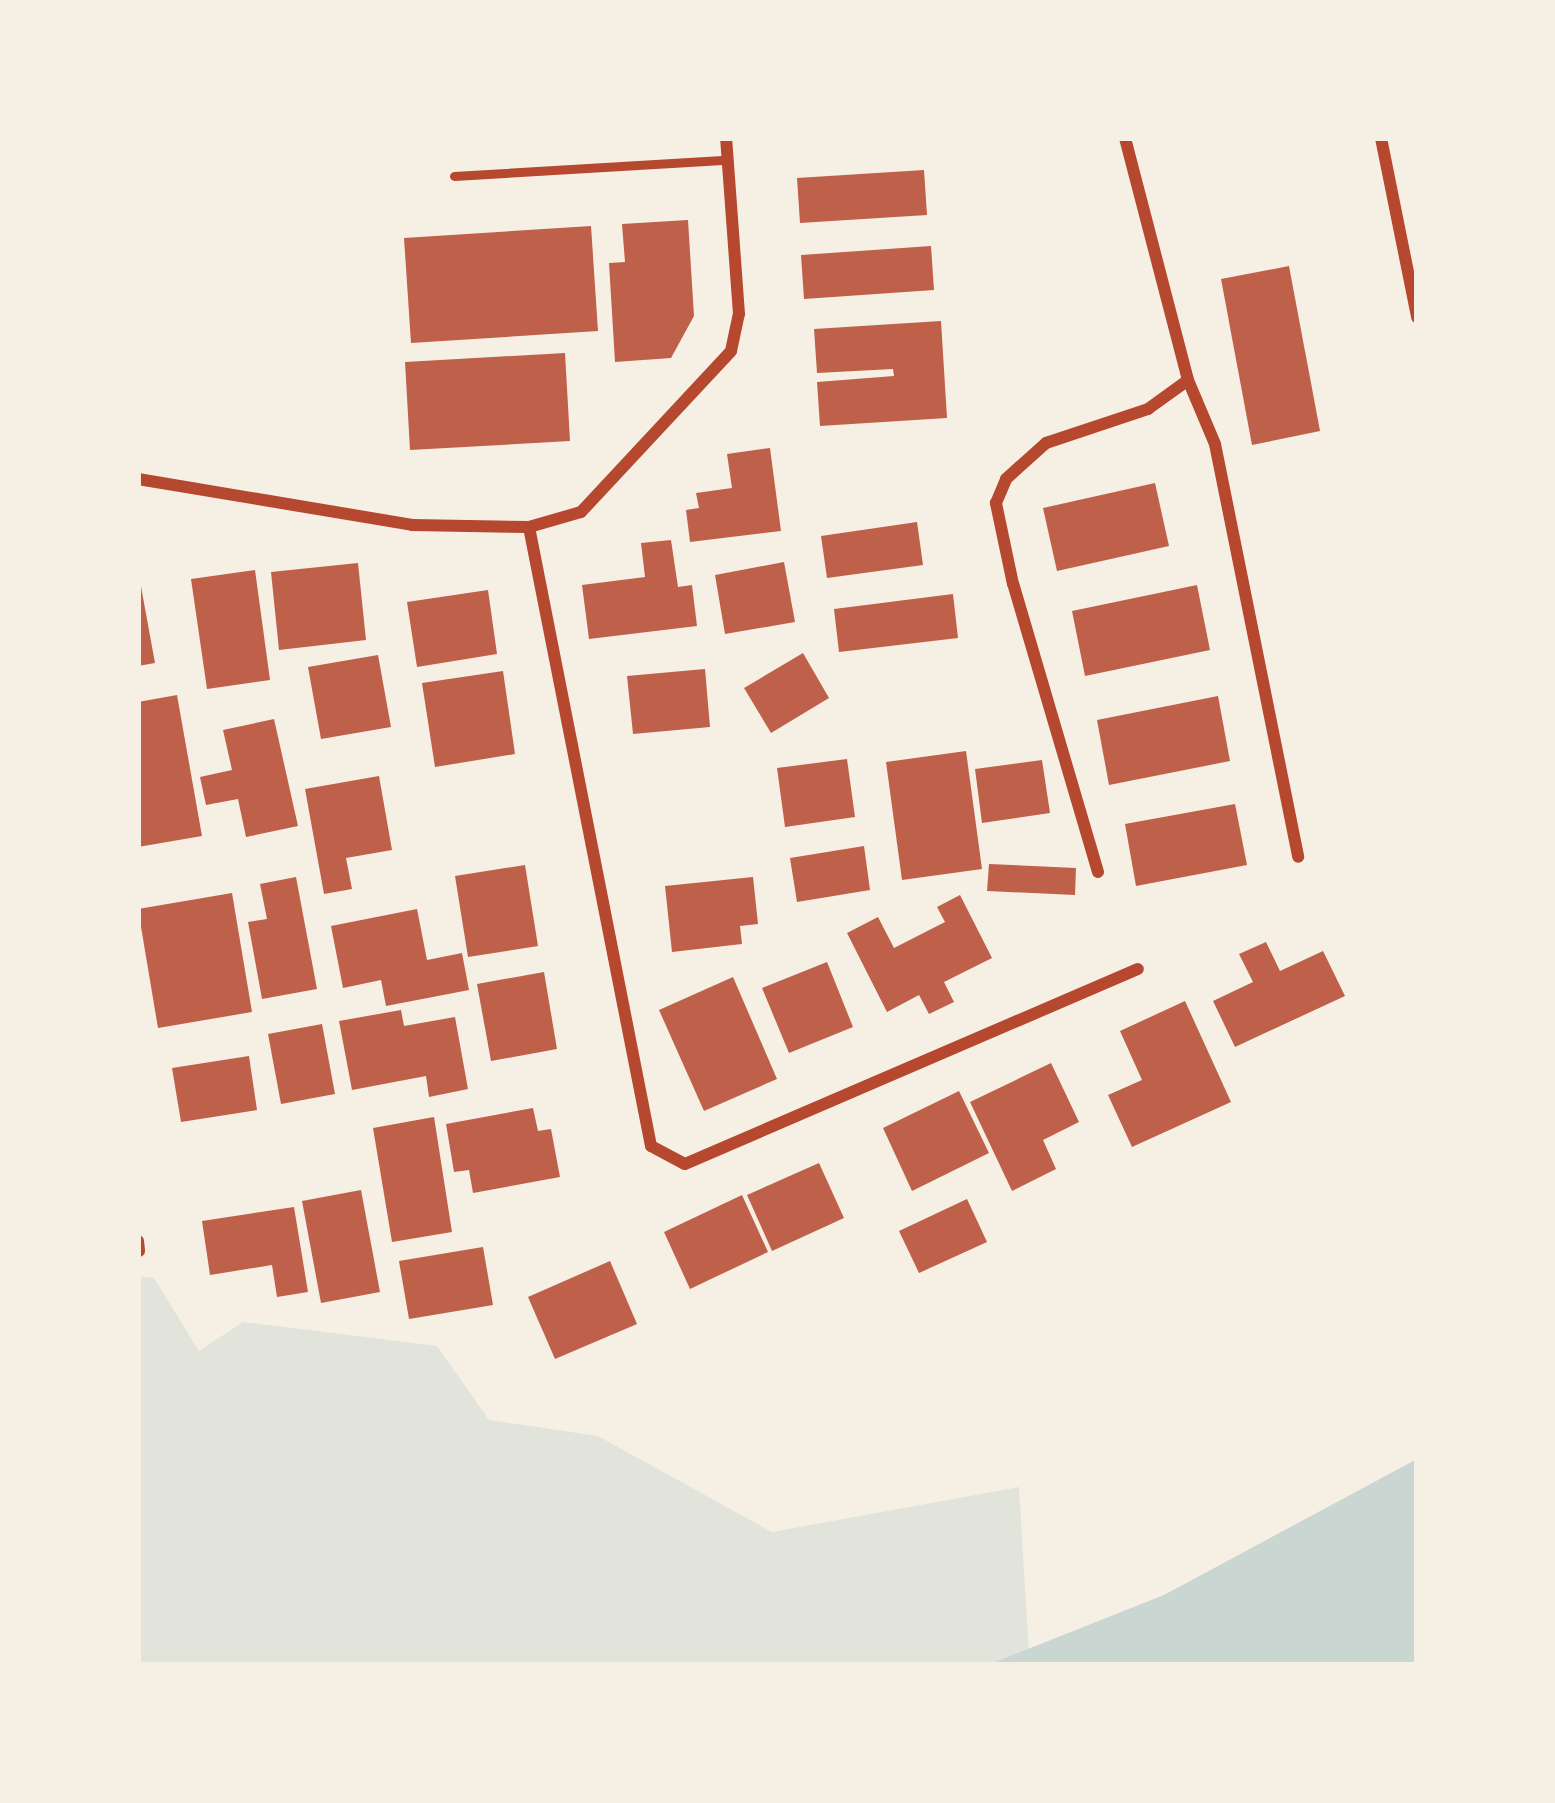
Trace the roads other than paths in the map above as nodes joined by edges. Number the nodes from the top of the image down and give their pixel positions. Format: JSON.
{"nodes":[{"id":1,"x":726,"y":138,"type":"edge"},
{"id":2,"x":1125,"y":138,"type":"edge"},
{"id":3,"x":1384,"y":138,"type":"edge"},
{"id":4,"x":727,"y":160,"type":"junction"},
{"id":5,"x":454,"y":176,"type":"dead end"},
{"id":6,"x":1417,"y":317,"type":"edge"},
{"id":7,"x":1188,"y":380,"type":"junction"},
{"id":8,"x":138,"y":479,"type":"edge"},
{"id":9,"x":529,"y":527,"type":"junction"},
{"id":10,"x":1298,"y":857,"type":"dead end"},
{"id":11,"x":1098,"y":872,"type":"dead end"},
{"id":12,"x":1138,"y":969,"type":"dead end"},
{"id":13,"x":138,"y":1241,"type":"edge"},
{"id":14,"x":139,"y":1251,"type":"edge"}],
"edges":[{"from":1,"to":4,"type":"street"},
{"from":2,"to":7,"type":"street"},
{"from":3,"to":6,"type":"street"},
{"from":4,"to":5,"type":"lane"},
{"from":4,"to":9,"type":"street"},
{"from":7,"to":10,"type":"street"},
{"from":7,"to":11,"type":"street"},
{"from":8,"to":9,"type":"street"},
{"from":9,"to":12,"type":"street"},
{"from":13,"to":14,"type":"street"}]}
